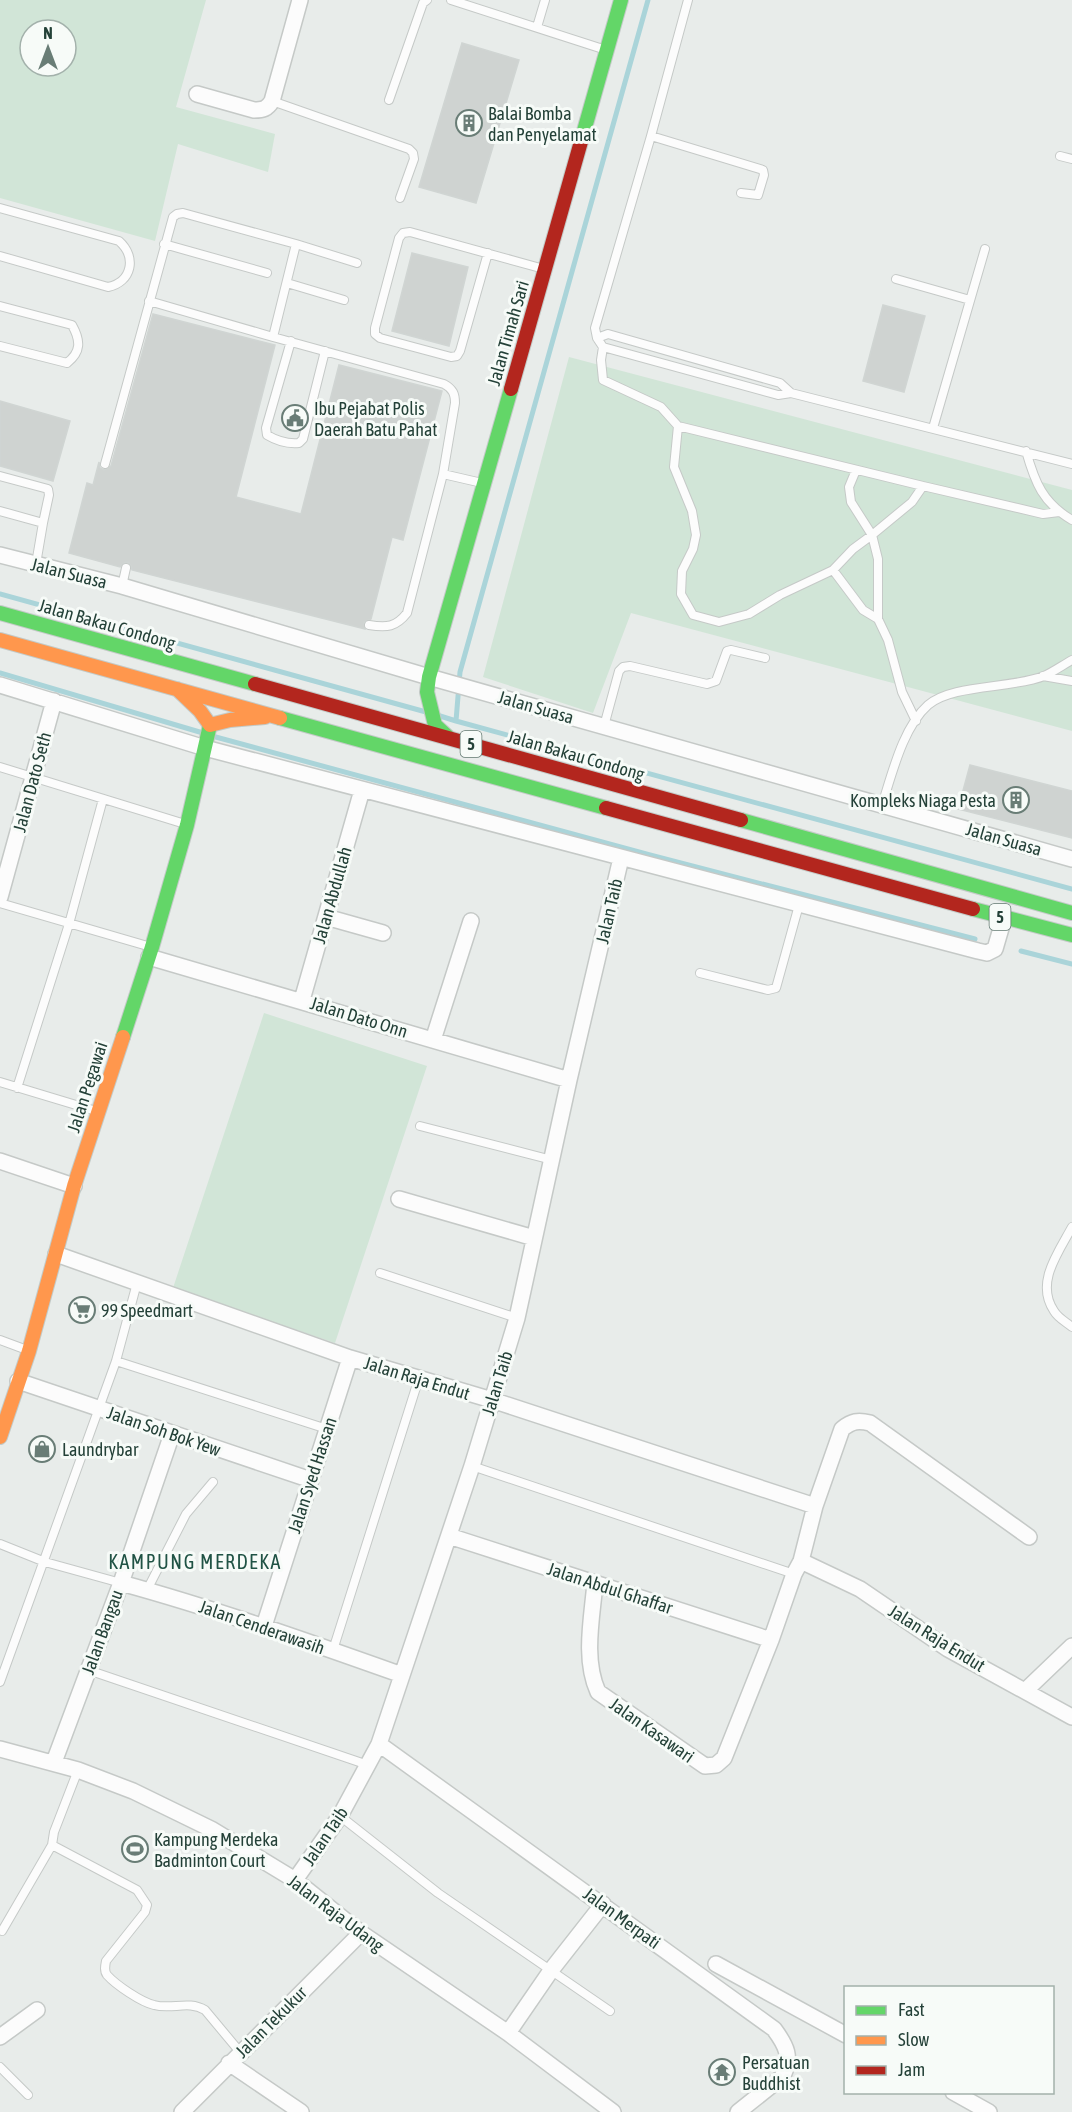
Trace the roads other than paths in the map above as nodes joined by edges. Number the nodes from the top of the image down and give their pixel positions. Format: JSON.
{"nodes":[{"id":1,"x":300,"y":0,"type":"edge"},
{"id":2,"x":427,"y":0,"type":"edge"},
{"id":3,"x":451,"y":0,"type":"edge"},
{"id":4,"x":545,"y":0,"type":"edge"},
{"id":5,"x":621,"y":0,"type":"edge"},
{"id":6,"x":688,"y":0,"type":"edge"},
{"id":7,"x":537,"y":27,"type":"junction"},
{"id":8,"x":607,"y":50,"type":"junction"},
{"id":9,"x":198,"y":94,"type":"dead end"},
{"id":10,"x":389,"y":100,"type":"dead end"},
{"id":11,"x":272,"y":102,"type":"junction"},
{"id":12,"x":651,"y":136,"type":"junction"},
{"id":13,"x":1060,"y":156,"type":"dead end"},
{"id":14,"x":1072,"y":159,"type":"edge"},
{"id":15,"x":741,"y":193,"type":"dead end"},
{"id":16,"x":400,"y":198,"type":"dead end"},
{"id":17,"x":0,"y":208,"type":"edge"},
{"id":18,"x":164,"y":244,"type":"junction"},
{"id":19,"x":296,"y":244,"type":"junction"},
{"id":20,"x":984,"y":249,"type":"dead end"},
{"id":21,"x":488,"y":253,"type":"junction"},
{"id":22,"x":0,"y":256,"type":"edge"},
{"id":23,"x":357,"y":263,"type":"dead end"},
{"id":24,"x":545,"y":269,"type":"junction"},
{"id":25,"x":267,"y":273,"type":"dead end"},
{"id":26,"x":896,"y":279,"type":"dead end"},
{"id":27,"x":287,"y":284,"type":"junction"},
{"id":28,"x":344,"y":300,"type":"dead end"},
{"id":29,"x":970,"y":300,"type":"junction"},
{"id":30,"x":149,"y":301,"type":"junction"},
{"id":31,"x":0,"y":306,"type":"edge"},
{"id":32,"x":273,"y":337,"type":"junction"},
{"id":33,"x":597,"y":338,"type":"junction"},
{"id":34,"x":291,"y":342,"type":"junction"},
{"id":35,"x":0,"y":346,"type":"edge"},
{"id":36,"x":603,"y":347,"type":"junction"},
{"id":37,"x":325,"y":351,"type":"junction"},
{"id":38,"x":791,"y":393,"type":"junction"},
{"id":39,"x":678,"y":426,"type":"junction"},
{"id":40,"x":933,"y":428,"type":"junction"},
{"id":41,"x":1026,"y":451,"type":"junction"},
{"id":42,"x":105,"y":464,"type":"dead end"},
{"id":43,"x":1072,"y":464,"type":"edge"},
{"id":44,"x":856,"y":470,"type":"junction"},
{"id":45,"x":443,"y":474,"type":"junction"},
{"id":46,"x":0,"y":477,"type":"edge"},
{"id":47,"x":484,"y":484,"type":"junction"},
{"id":48,"x":923,"y":486,"type":"junction"},
{"id":49,"x":0,"y":511,"type":"edge"},
{"id":50,"x":1059,"y":512,"type":"junction"},
{"id":51,"x":1072,"y":520,"type":"edge"},
{"id":52,"x":43,"y":524,"type":"junction"},
{"id":53,"x":872,"y":535,"type":"junction"},
{"id":54,"x":0,"y":555,"type":"edge"},
{"id":55,"x":36,"y":564,"type":"junction"},
{"id":56,"x":126,"y":568,"type":"dead end"},
{"id":57,"x":832,"y":570,"type":"junction"},
{"id":58,"x":122,"y":586,"type":"junction"},
{"id":59,"x":0,"y":613,"type":"edge"},
{"id":60,"x":878,"y":619,"type":"junction"},
{"id":61,"x":369,"y":625,"type":"dead end"},
{"id":62,"x":0,"y":640,"type":"edge"},
{"id":63,"x":765,"y":658,"type":"dead end"},
{"id":64,"x":1072,"y":660,"type":"edge"},
{"id":65,"x":1043,"y":676,"type":"junction"},
{"id":66,"x":1072,"y":681,"type":"edge"},
{"id":67,"x":428,"y":684,"type":"junction"},
{"id":68,"x":0,"y":686,"type":"edge"},
{"id":69,"x":177,"y":689,"type":"junction"},
{"id":70,"x":54,"y":701,"type":"junction"},
{"id":71,"x":275,"y":716,"type":"junction"},
{"id":72,"x":916,"y":721,"type":"junction"},
{"id":73,"x":604,"y":726,"type":"junction"},
{"id":74,"x":207,"y":736,"type":"junction"},
{"id":75,"x":448,"y":737,"type":"junction"},
{"id":76,"x":0,"y":767,"type":"edge"},
{"id":77,"x":34,"y":778,"type":"junction"},
{"id":78,"x":362,"y":789,"type":"junction"},
{"id":79,"x":103,"y":799,"type":"junction"},
{"id":80,"x":882,"y":805,"type":"junction"},
{"id":81,"x":187,"y":825,"type":"junction"},
{"id":82,"x":7,"y":844,"type":"edge"},
{"id":83,"x":621,"y":858,"type":"junction"},
{"id":84,"x":1072,"y":859,"type":"edge"},
{"id":85,"x":0,"y":897,"type":"edge"},
{"id":86,"x":0,"y":903,"type":"edge"},
{"id":87,"x":799,"y":905,"type":"junction"},
{"id":88,"x":1072,"y":912,"type":"edge"},
{"id":89,"x":326,"y":917,"type":"junction"},
{"id":90,"x":1004,"y":918,"type":"junction"},
{"id":91,"x":471,"y":921,"type":"dead end"},
{"id":92,"x":69,"y":924,"type":"junction"},
{"id":93,"x":382,"y":933,"type":"dead end"},
{"id":94,"x":1072,"y":935,"type":"edge"},
{"id":95,"x":150,"y":952,"type":"junction"},
{"id":96,"x":700,"y":973,"type":"dead end"},
{"id":97,"x":302,"y":1000,"type":"junction"},
{"id":98,"x":434,"y":1040,"type":"junction"},
{"id":99,"x":569,"y":1080,"type":"junction"},
{"id":100,"x":0,"y":1082,"type":"edge"},
{"id":101,"x":16,"y":1088,"type":"junction"},
{"id":102,"x":97,"y":1112,"type":"junction"},
{"id":103,"x":420,"y":1126,"type":"dead end"},
{"id":104,"x":552,"y":1160,"type":"junction"},
{"id":105,"x":0,"y":1161,"type":"edge"},
{"id":106,"x":74,"y":1186,"type":"junction"},
{"id":107,"x":399,"y":1199,"type":"dead end"},
{"id":108,"x":1072,"y":1227,"type":"edge"},
{"id":109,"x":534,"y":1238,"type":"junction"},
{"id":110,"x":56,"y":1254,"type":"junction"},
{"id":111,"x":380,"y":1273,"type":"dead end"},
{"id":112,"x":137,"y":1283,"type":"junction"},
{"id":113,"x":518,"y":1318,"type":"junction"},
{"id":114,"x":1072,"y":1327,"type":"edge"},
{"id":115,"x":0,"y":1340,"type":"edge"},
{"id":116,"x":29,"y":1351,"type":"junction"},
{"id":117,"x":350,"y":1358,"type":"junction"},
{"id":118,"x":116,"y":1361,"type":"junction"},
{"id":119,"x":419,"y":1378,"type":"junction"},
{"id":120,"x":18,"y":1382,"type":"junction"},
{"id":121,"x":492,"y":1400,"type":"junction"},
{"id":122,"x":99,"y":1409,"type":"junction"},
{"id":123,"x":327,"y":1429,"type":"junction"},
{"id":124,"x":172,"y":1434,"type":"junction"},
{"id":125,"x":0,"y":1437,"type":"edge"},
{"id":126,"x":472,"y":1466,"type":"junction"},
{"id":127,"x":311,"y":1480,"type":"junction"},
{"id":128,"x":213,"y":1482,"type":"dead end"},
{"id":129,"x":815,"y":1506,"type":"junction"},
{"id":130,"x":449,"y":1536,"type":"junction"},
{"id":131,"x":1029,"y":1537,"type":"dead end"},
{"id":132,"x":0,"y":1544,"type":"edge"},
{"id":133,"x":45,"y":1562,"type":"junction"},
{"id":134,"x":798,"y":1567,"type":"junction"},
{"id":135,"x":121,"y":1583,"type":"junction"},
{"id":136,"x":595,"y":1583,"type":"junction"},
{"id":137,"x":147,"y":1590,"type":"junction"},
{"id":138,"x":264,"y":1626,"type":"junction"},
{"id":139,"x":771,"y":1640,"type":"junction"},
{"id":140,"x":1072,"y":1646,"type":"edge"},
{"id":141,"x":333,"y":1650,"type":"junction"},
{"id":142,"x":88,"y":1670,"type":"junction"},
{"id":143,"x":402,"y":1675,"type":"junction"},
{"id":144,"x":0,"y":1682,"type":"edge"},
{"id":145,"x":1025,"y":1691,"type":"junction"},
{"id":146,"x":1072,"y":1717,"type":"edge"},
{"id":147,"x":379,"y":1744,"type":"junction"},
{"id":148,"x":0,"y":1749,"type":"edge"},
{"id":149,"x":54,"y":1762,"type":"junction"},
{"id":150,"x":368,"y":1766,"type":"junction"},
{"id":151,"x":78,"y":1770,"type":"junction"},
{"id":152,"x":340,"y":1816,"type":"junction"},
{"id":153,"x":52,"y":1845,"type":"junction"},
{"id":154,"x":295,"y":1880,"type":"junction"},
{"id":155,"x":603,"y":1905,"type":"junction"},
{"id":156,"x":2,"y":1931,"type":"dead end"},
{"id":157,"x":361,"y":1933,"type":"junction"},
{"id":158,"x":716,"y":1964,"type":"dead end"},
{"id":159,"x":552,"y":1969,"type":"junction"},
{"id":160,"x":38,"y":2010,"type":"dead end"},
{"id":161,"x":610,"y":2011,"type":"dead end"},
{"id":162,"x":508,"y":2033,"type":"junction"},
{"id":163,"x":844,"y":2034,"type":"edge"},
{"id":164,"x":0,"y":2037,"type":"edge"},
{"id":165,"x":235,"y":2058,"type":"junction"},
{"id":166,"x":0,"y":2067,"type":"edge"},
{"id":167,"x":957,"y":2094,"type":"edge"},
{"id":168,"x":28,"y":2095,"type":"dead end"},
{"id":169,"x":182,"y":2112,"type":"edge"},
{"id":170,"x":301,"y":2112,"type":"edge"},
{"id":171,"x":613,"y":2112,"type":"edge"},
{"id":172,"x":738,"y":2112,"type":"edge"},
{"id":173,"x":989,"y":2112,"type":"edge"}],
"edges":[{"from":1,"to":11,"type":"street"},
{"from":2,"to":10,"type":"lane"},
{"from":3,"to":7,"type":"lane"},
{"from":4,"to":7,"type":"lane"},
{"from":5,"to":8,"type":"main road","name":"Jalan Timah Sari"},
{"from":6,"to":12,"type":"lane"},
{"from":7,"to":8,"type":"lane"},
{"from":8,"to":24,"type":"main road","name":"Jalan Timah Sari"},
{"from":9,"to":11,"type":"street"},
{"from":11,"to":16,"type":"lane"},
{"from":12,"to":15,"type":"lane"},
{"from":12,"to":33,"type":"lane"},
{"from":13,"to":14,"type":"lane"},
{"from":17,"to":22,"type":"lane"},
{"from":18,"to":19,"type":"lane"},
{"from":18,"to":25,"type":"lane"},
{"from":18,"to":30,"type":"lane"},
{"from":19,"to":23,"type":"lane"},
{"from":19,"to":27,"type":"lane"},
{"from":20,"to":29,"type":"lane"},
{"from":21,"to":21,"type":"lane"},
{"from":21,"to":24,"type":"lane"},
{"from":24,"to":47,"type":"main road","name":"Jalan Timah Sari"},
{"from":26,"to":29,"type":"lane"},
{"from":27,"to":28,"type":"lane"},
{"from":27,"to":32,"type":"lane"},
{"from":29,"to":40,"type":"lane"},
{"from":30,"to":32,"type":"lane"},
{"from":30,"to":42,"type":"lane"},
{"from":31,"to":35,"type":"lane"},
{"from":32,"to":34,"type":"lane"},
{"from":33,"to":36,"type":"lane"},
{"from":33,"to":38,"type":"lane"},
{"from":34,"to":37,"type":"lane"},
{"from":34,"to":37,"type":"lane"},
{"from":36,"to":38,"type":"lane"},
{"from":36,"to":39,"type":"lane"},
{"from":37,"to":45,"type":"lane"},
{"from":38,"to":40,"type":"lane"},
{"from":39,"to":44,"type":"lane"},
{"from":39,"to":57,"type":"lane"},
{"from":40,"to":41,"type":"lane"},
{"from":41,"to":43,"type":"lane"},
{"from":41,"to":50,"type":"lane"},
{"from":44,"to":48,"type":"lane"},
{"from":44,"to":53,"type":"lane"},
{"from":45,"to":47,"type":"lane"},
{"from":45,"to":61,"type":"lane"},
{"from":46,"to":52,"type":"lane"},
{"from":47,"to":67,"type":"main road","name":"Jalan Timah Sari"},
{"from":48,"to":50,"type":"lane"},
{"from":48,"to":53,"type":"lane"},
{"from":49,"to":52,"type":"lane"},
{"from":50,"to":51,"type":"lane"},
{"from":52,"to":55,"type":"lane"},
{"from":53,"to":57,"type":"lane"},
{"from":53,"to":60,"type":"lane"},
{"from":54,"to":55,"type":"street","name":"Jalan Suasa"},
{"from":55,"to":58,"type":"street","name":"Jalan Suasa"},
{"from":56,"to":58,"type":"lane"},
{"from":57,"to":60,"type":"lane"},
{"from":58,"to":67,"type":"street","name":"Jalan Suasa"},
{"from":59,"to":75,"type":"main road","name":"Jalan Bakau Condong","number":"5"},
{"from":60,"to":72,"type":"lane"},
{"from":62,"to":69,"type":"main road","number":"5"},
{"from":63,"to":73,"type":"lane"},
{"from":64,"to":65,"type":"lane"},
{"from":65,"to":66,"type":"lane"},
{"from":65,"to":72,"type":"lane"},
{"from":67,"to":73,"type":"street","name":"Jalan Suasa"},
{"from":67,"to":75,"type":"main road"},
{"from":68,"to":70,"type":"street"},
{"from":69,"to":71,"type":"main road","number":"5"},
{"from":69,"to":74,"type":"main road"},
{"from":70,"to":74,"type":"street"},
{"from":70,"to":77,"type":"street","name":"Jalan Dato Seth"},
{"from":71,"to":74,"type":"main road"},
{"from":71,"to":90,"type":"main road","number":"5"},
{"from":72,"to":80,"type":"lane"},
{"from":73,"to":80,"type":"street","name":"Jalan Suasa"},
{"from":74,"to":78,"type":"street"},
{"from":74,"to":81,"type":"main road","name":"Jalan Pegawai"},
{"from":75,"to":88,"type":"main road","name":"Jalan Bakau Condong","number":"5"},
{"from":76,"to":77,"type":"lane"},
{"from":77,"to":79,"type":"lane"},
{"from":77,"to":82,"type":"street","name":"Jalan Dato Seth"},
{"from":78,"to":83,"type":"street"},
{"from":78,"to":89,"type":"street","name":"Jalan Abdullah"},
{"from":79,"to":81,"type":"lane"},
{"from":79,"to":92,"type":"lane"},
{"from":80,"to":84,"type":"street","name":"Jalan Suasa"},
{"from":81,"to":95,"type":"main road","name":"Jalan Pegawai"},
{"from":82,"to":85,"type":"street","name":"Jalan Dato Seth"},
{"from":83,"to":87,"type":"street"},
{"from":83,"to":99,"type":"street","name":"Jalan Taib"},
{"from":86,"to":92,"type":"lane"},
{"from":87,"to":90,"type":"street"},
{"from":87,"to":96,"type":"lane"},
{"from":89,"to":93,"type":"street"},
{"from":89,"to":97,"type":"street","name":"Jalan Abdullah"},
{"from":90,"to":94,"type":"main road","number":"5"},
{"from":91,"to":98,"type":"street"},
{"from":92,"to":95,"type":"lane"},
{"from":92,"to":101,"type":"lane"},
{"from":95,"to":97,"type":"street","name":"Jalan Dato Onn"},
{"from":95,"to":102,"type":"main road","name":"Jalan Pegawai"},
{"from":97,"to":98,"type":"street","name":"Jalan Dato Onn"},
{"from":98,"to":99,"type":"street","name":"Jalan Dato Onn"},
{"from":99,"to":104,"type":"street","name":"Jalan Taib"},
{"from":100,"to":101,"type":"lane"},
{"from":101,"to":102,"type":"lane"},
{"from":102,"to":106,"type":"main road","name":"Jalan Pegawai"},
{"from":103,"to":104,"type":"lane"},
{"from":104,"to":109,"type":"street","name":"Jalan Taib"},
{"from":105,"to":106,"type":"street"},
{"from":106,"to":110,"type":"main road","name":"Jalan Pegawai"},
{"from":107,"to":109,"type":"street"},
{"from":108,"to":114,"type":"lane"},
{"from":109,"to":113,"type":"street","name":"Jalan Taib"},
{"from":110,"to":112,"type":"street","name":"Jalan Raja Endut"},
{"from":110,"to":116,"type":"main road","name":"Jalan Pegawai"},
{"from":111,"to":113,"type":"lane"},
{"from":112,"to":117,"type":"street","name":"Jalan Raja Endut"},
{"from":112,"to":118,"type":"lane"},
{"from":113,"to":121,"type":"street","name":"Jalan Taib"},
{"from":115,"to":116,"type":"lane"},
{"from":116,"to":120,"type":"main road","name":"Jalan Pegawai"},
{"from":117,"to":119,"type":"street","name":"Jalan Raja Endut"},
{"from":117,"to":123,"type":"street","name":"Jalan Syed Hassan"},
{"from":118,"to":122,"type":"lane"},
{"from":118,"to":123,"type":"lane"},
{"from":119,"to":121,"type":"street","name":"Jalan Raja Endut"},
{"from":119,"to":141,"type":"lane"},
{"from":120,"to":122,"type":"street","name":"Jalan Soh Bok Yew"},
{"from":120,"to":125,"type":"main road","name":"Jalan Pegawai"},
{"from":121,"to":126,"type":"street","name":"Jalan Taib"},
{"from":121,"to":129,"type":"street","name":"Jalan Raja Endut"},
{"from":122,"to":124,"type":"street","name":"Jalan Soh Bok Yew"},
{"from":122,"to":133,"type":"lane"},
{"from":123,"to":127,"type":"street","name":"Jalan Syed Hassan"},
{"from":124,"to":127,"type":"street","name":"Jalan Soh Bok Yew"},
{"from":124,"to":135,"type":"street","name":"Jalan Bangau"},
{"from":126,"to":130,"type":"street","name":"Jalan Taib"},
{"from":126,"to":134,"type":"lane"},
{"from":127,"to":138,"type":"street","name":"Jalan Syed Hassan"},
{"from":128,"to":137,"type":"lane"},
{"from":129,"to":131,"type":"street"},
{"from":129,"to":134,"type":"street"},
{"from":130,"to":136,"type":"street","name":"Jalan Abdul Ghaffar"},
{"from":130,"to":143,"type":"street","name":"Jalan Taib"},
{"from":132,"to":133,"type":"lane"},
{"from":133,"to":135,"type":"lane"},
{"from":133,"to":144,"type":"lane"},
{"from":134,"to":139,"type":"street"},
{"from":134,"to":145,"type":"street","name":"Jalan Raja Endut"},
{"from":135,"to":137,"type":"street","name":"Jalan Cenderawasih"},
{"from":135,"to":142,"type":"street","name":"Jalan Bangau"},
{"from":136,"to":139,"type":"street","name":"Jalan Abdul Ghaffar"},
{"from":136,"to":139,"type":"street","name":"Jalan Kasawari"},
{"from":137,"to":138,"type":"street","name":"Jalan Cenderawasih"},
{"from":138,"to":141,"type":"street","name":"Jalan Cenderawasih"},
{"from":140,"to":145,"type":"street"},
{"from":141,"to":143,"type":"street","name":"Jalan Cenderawasih"},
{"from":142,"to":149,"type":"street","name":"Jalan Bangau"},
{"from":142,"to":150,"type":"lane"},
{"from":143,"to":147,"type":"street","name":"Jalan Taib"},
{"from":145,"to":146,"type":"street","name":"Jalan Raja Endut"},
{"from":147,"to":150,"type":"street","name":"Jalan Taib"},
{"from":147,"to":155,"type":"street","name":"Jalan Merpati"},
{"from":148,"to":149,"type":"street","name":"Jalan Raja Udang"},
{"from":149,"to":151,"type":"street","name":"Jalan Raja Udang"},
{"from":150,"to":152,"type":"street","name":"Jalan Taib"},
{"from":151,"to":153,"type":"lane"},
{"from":151,"to":154,"type":"street","name":"Jalan Raja Udang"},
{"from":152,"to":154,"type":"street","name":"Jalan Taib"},
{"from":152,"to":159,"type":"lane"},
{"from":153,"to":156,"type":"lane"},
{"from":153,"to":165,"type":"lane"},
{"from":154,"to":157,"type":"street","name":"Jalan Raja Udang"},
{"from":155,"to":159,"type":"street"},
{"from":155,"to":172,"type":"street","name":"Jalan Merpati"},
{"from":157,"to":162,"type":"street","name":"Jalan Raja Udang"},
{"from":157,"to":165,"type":"street","name":"Jalan Tekukur"},
{"from":158,"to":163,"type":"street"},
{"from":159,"to":161,"type":"lane"},
{"from":159,"to":162,"type":"street"},
{"from":160,"to":164,"type":"street"},
{"from":162,"to":171,"type":"street","name":"Jalan Raja Udang"},
{"from":165,"to":169,"type":"street","name":"Jalan Tekukur"},
{"from":165,"to":170,"type":"street"},
{"from":166,"to":168,"type":"lane"},
{"from":167,"to":173,"type":"street"}]}
